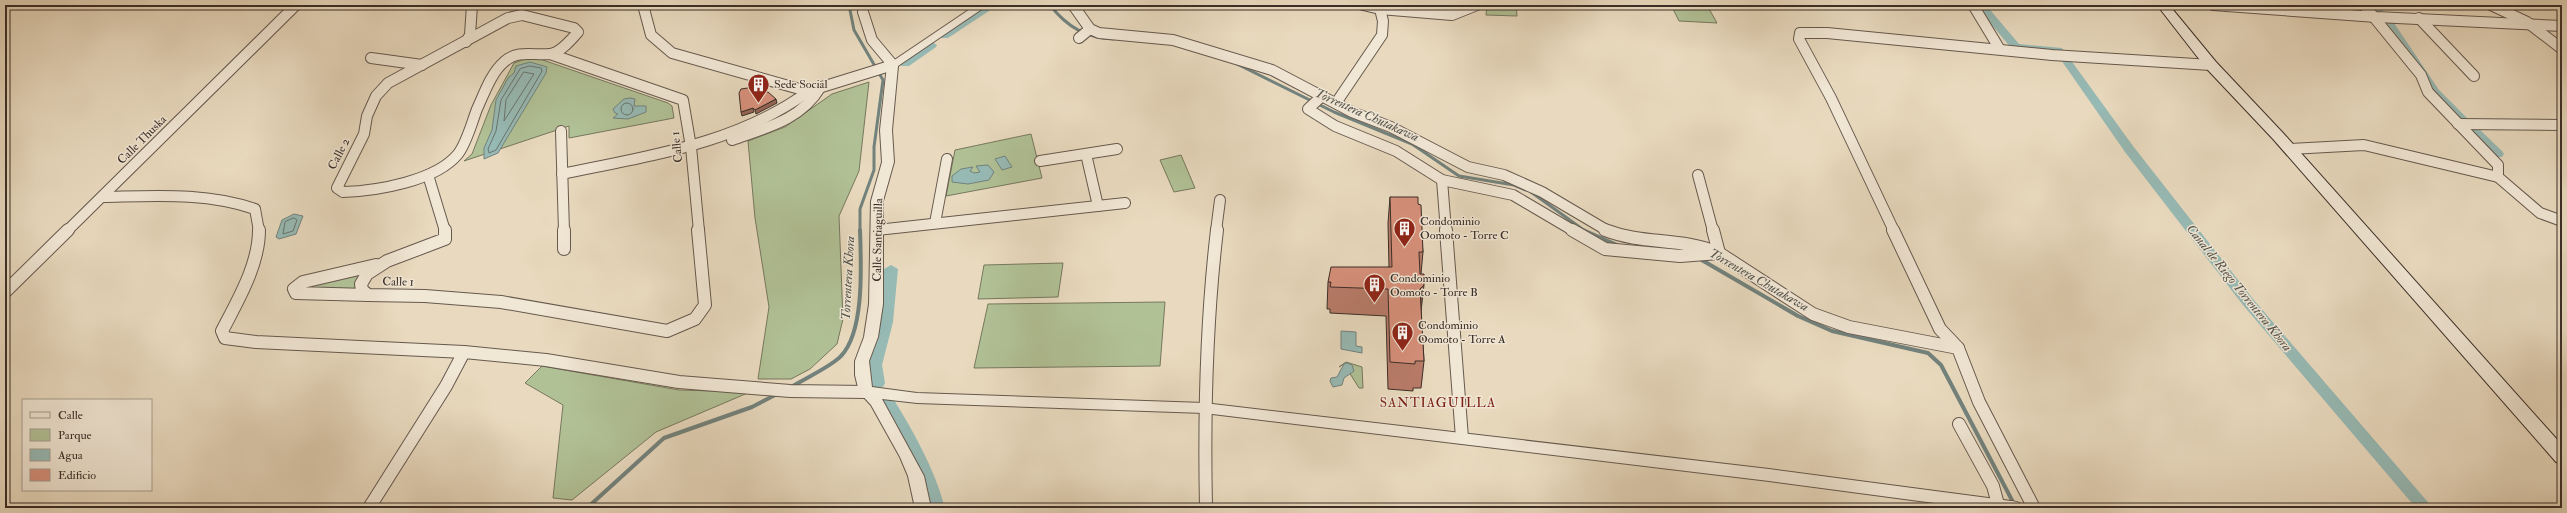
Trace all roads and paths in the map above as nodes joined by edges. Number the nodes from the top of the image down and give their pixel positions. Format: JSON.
{"nodes":[{"id":1,"x":296,"y":5,"type":"edge"},
{"id":2,"x":472,"y":5,"type":"edge"},
{"id":3,"x":479,"y":5,"type":"edge"},
{"id":4,"x":643,"y":5,"type":"edge"},
{"id":5,"x":983,"y":5,"type":"edge"},
{"id":6,"x":1073,"y":5,"type":"edge"},
{"id":7,"x":1363,"y":5,"type":"edge"},
{"id":8,"x":1478,"y":5,"type":"edge"},
{"id":9,"x":1973,"y":5,"type":"edge"},
{"id":10,"x":2163,"y":5,"type":"edge"},
{"id":11,"x":2213,"y":5,"type":"edge"},
{"id":12,"x":2364,"y":5,"type":"edge"},
{"id":13,"x":2491,"y":5,"type":"edge"},
{"id":14,"x":1380,"y":9,"type":"junction"},
{"id":15,"x":863,"y":12,"type":"dead end"},
{"id":16,"x":2376,"y":17,"type":"junction"},
{"id":17,"x":2418,"y":18,"type":"junction"},
{"id":18,"x":2527,"y":22,"type":"junction"},
{"id":19,"x":2562,"y":26,"type":"edge"},
{"id":20,"x":492,"y":27,"type":"junction"},
{"id":21,"x":466,"y":42,"type":"junction"},
{"id":22,"x":2000,"y":48,"type":"junction"},
{"id":23,"x":2562,"y":49,"type":"edge"},
{"id":24,"x":550,"y":55,"type":"junction"},
{"id":25,"x":371,"y":58,"type":"dead end"},
{"id":26,"x":422,"y":65,"type":"junction"},
{"id":27,"x":2212,"y":65,"type":"junction"},
{"id":28,"x":891,"y":66,"type":"junction"},
{"id":29,"x":2474,"y":76,"type":"dead end"},
{"id":30,"x":820,"y":88,"type":"junction"},
{"id":31,"x":809,"y":91,"type":"junction"},
{"id":32,"x":1322,"y":96,"type":"junction"},
{"id":33,"x":1336,"y":103,"type":"junction"},
{"id":34,"x":2458,"y":124,"type":"junction"},
{"id":35,"x":2562,"y":125,"type":"edge"},
{"id":36,"x":561,"y":131,"type":"dead end"},
{"id":37,"x":738,"y":134,"type":"junction"},
{"id":38,"x":691,"y":147,"type":"junction"},
{"id":39,"x":1117,"y":149,"type":"dead end"},
{"id":40,"x":2290,"y":149,"type":"junction"},
{"id":41,"x":1086,"y":154,"type":"junction"},
{"id":42,"x":947,"y":159,"type":"dead end"},
{"id":43,"x":1040,"y":161,"type":"dead end"},
{"id":44,"x":562,"y":174,"type":"junction"},
{"id":45,"x":428,"y":175,"type":"junction"},
{"id":46,"x":1698,"y":175,"type":"dead end"},
{"id":47,"x":2498,"y":177,"type":"junction"},
{"id":48,"x":1442,"y":180,"type":"junction"},
{"id":49,"x":103,"y":197,"type":"junction"},
{"id":50,"x":1220,"y":200,"type":"dead end"},
{"id":51,"x":1125,"y":203,"type":"dead end"},
{"id":52,"x":1098,"y":206,"type":"junction"},
{"id":53,"x":2557,"y":220,"type":"edge"},
{"id":54,"x":935,"y":223,"type":"junction"},
{"id":55,"x":2562,"y":229,"type":"edge"},
{"id":56,"x":877,"y":230,"type":"junction"},
{"id":57,"x":564,"y":249,"type":"dead end"},
{"id":58,"x":1719,"y":253,"type":"junction"},
{"id":59,"x":384,"y":263,"type":"junction"},
{"id":60,"x":5,"y":292,"type":"edge"},
{"id":61,"x":368,"y":295,"type":"junction"},
{"id":62,"x":1958,"y":348,"type":"junction"},
{"id":63,"x":464,"y":352,"type":"junction"},
{"id":64,"x":866,"y":392,"type":"junction"},
{"id":65,"x":1204,"y":408,"type":"junction"},
{"id":66,"x":1959,"y":424,"type":"dead end"},
{"id":67,"x":1462,"y":438,"type":"junction"},
{"id":68,"x":2562,"y":457,"type":"edge"},
{"id":69,"x":2006,"y":507,"type":"edge"},
{"id":70,"x":370,"y":508,"type":"edge"},
{"id":71,"x":923,"y":508,"type":"edge"},
{"id":72,"x":1206,"y":508,"type":"edge"},
{"id":73,"x":2034,"y":508,"type":"edge"}],
"edges":[{"from":1,"to":49,"type":"street","name":"Calle Thuska"},
{"from":2,"to":21,"type":"street"},
{"from":3,"to":20,"type":"street"},
{"from":4,"to":31,"type":"street"},
{"from":5,"to":28,"type":"street"},
{"from":6,"to":32,"type":"street"},
{"from":7,"to":14,"type":"street"},
{"from":8,"to":14,"type":"street"},
{"from":9,"to":22,"type":"street"},
{"from":10,"to":27,"type":"main road"},
{"from":11,"to":16,"type":"street"},
{"from":12,"to":16,"type":"street"},
{"from":13,"to":18,"type":"street"},
{"from":14,"to":33,"type":"street"},
{"from":15,"to":28,"type":"street"},
{"from":16,"to":17,"type":"street"},
{"from":16,"to":34,"type":"street"},
{"from":17,"to":18,"type":"street"},
{"from":17,"to":29,"type":"street"},
{"from":18,"to":19,"type":"street"},
{"from":18,"to":23,"type":"street"},
{"from":20,"to":21,"type":"street","name":"Calle 2"},
{"from":20,"to":24,"type":"street","name":"Calle 2"},
{"from":21,"to":26,"type":"street","name":"Calle 2"},
{"from":22,"to":27,"type":"street"},
{"from":22,"to":62,"type":"street"},
{"from":24,"to":38,"type":"street","name":"Calle 1"},
{"from":24,"to":45,"type":"street","name":"Calle 1"},
{"from":25,"to":26,"type":"street"},
{"from":26,"to":45,"type":"street","name":"Calle 2"},
{"from":27,"to":40,"type":"main road"},
{"from":28,"to":30,"type":"street"},
{"from":28,"to":56,"type":"street","name":"Calle Santiaguilla"},
{"from":30,"to":31,"type":"street"},
{"from":30,"to":37,"type":"street"},
{"from":31,"to":37,"type":"street"},
{"from":32,"to":33,"type":"street"},
{"from":32,"to":48,"type":"street"},
{"from":33,"to":58,"type":"street"},
{"from":34,"to":35,"type":"street"},
{"from":34,"to":47,"type":"street"},
{"from":36,"to":44,"type":"street"},
{"from":37,"to":38,"type":"street"},
{"from":38,"to":44,"type":"street"},
{"from":38,"to":61,"type":"street","name":"Calle 1"},
{"from":39,"to":41,"type":"street"},
{"from":40,"to":47,"type":"street"},
{"from":40,"to":68,"type":"main road"},
{"from":41,"to":43,"type":"street"},
{"from":41,"to":52,"type":"street"},
{"from":42,"to":54,"type":"street"},
{"from":44,"to":57,"type":"street"},
{"from":45,"to":59,"type":"street","name":"Calle 1"},
{"from":46,"to":58,"type":"street"},
{"from":47,"to":53,"type":"street"},
{"from":48,"to":58,"type":"street"},
{"from":48,"to":67,"type":"street"},
{"from":49,"to":60,"type":"street","name":"Calle Thuska"},
{"from":49,"to":63,"type":"street"},
{"from":50,"to":65,"type":"street"},
{"from":51,"to":52,"type":"street"},
{"from":52,"to":54,"type":"street"},
{"from":53,"to":55,"type":"street"},
{"from":54,"to":56,"type":"street"},
{"from":56,"to":64,"type":"street","name":"Calle Santiaguilla"},
{"from":58,"to":62,"type":"street"},
{"from":59,"to":61,"type":"street","name":"Calle 1"},
{"from":59,"to":61,"type":"street","name":"Calle 1"},
{"from":62,"to":73,"type":"street"},
{"from":63,"to":64,"type":"street"},
{"from":63,"to":70,"type":"street"},
{"from":64,"to":65,"type":"street"},
{"from":64,"to":71,"type":"street","name":"Calle Santiaguilla"},
{"from":65,"to":67,"type":"street"},
{"from":65,"to":72,"type":"street"},
{"from":66,"to":69,"type":"street"},
{"from":67,"to":69,"type":"street"}]}
